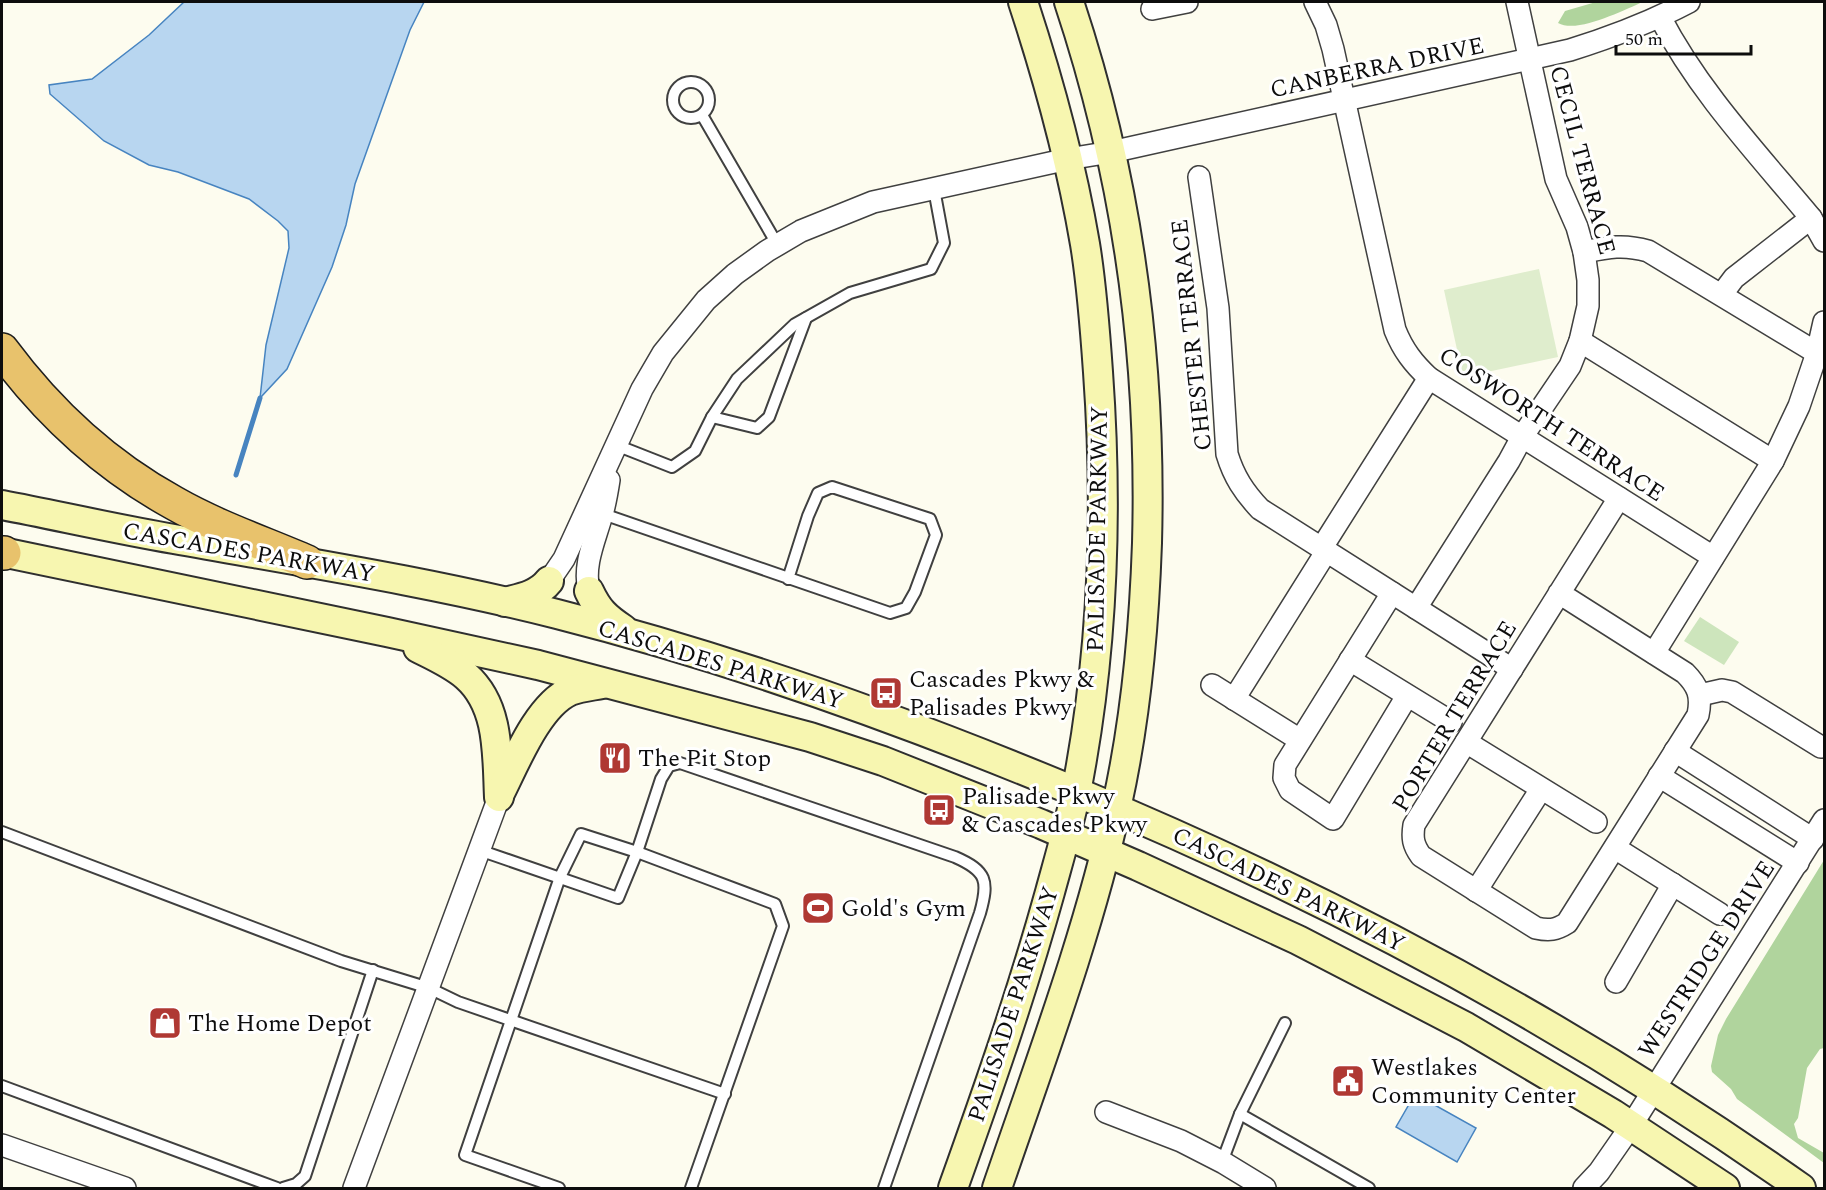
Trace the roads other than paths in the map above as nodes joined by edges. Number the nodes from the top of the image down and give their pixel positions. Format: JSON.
{"nodes":[{"id":1,"x":1023,"y":2,"type":"edge"},
{"id":2,"x":1069,"y":2,"type":"edge"},
{"id":3,"x":1187,"y":2,"type":"edge"},
{"id":4,"x":1315,"y":2,"type":"edge"},
{"id":5,"x":1516,"y":2,"type":"edge"},
{"id":6,"x":1689,"y":2,"type":"edge"},
{"id":7,"x":1152,"y":9,"type":"dead end"},
{"id":8,"x":1660,"y":17,"type":"junction"},
{"id":9,"x":1530,"y":59,"type":"junction"},
{"id":10,"x":1344,"y":100,"type":"junction"},
{"id":11,"x":702,"y":115,"type":"dead end"},
{"id":12,"x":1111,"y":152,"type":"junction"},
{"id":13,"x":1068,"y":159,"type":"junction"},
{"id":14,"x":1199,"y":177,"type":"dead end"},
{"id":15,"x":934,"y":189,"type":"junction"},
{"id":16,"x":1811,"y":218,"type":"junction"},
{"id":17,"x":1824,"y":241,"type":"edge"},
{"id":18,"x":777,"y":244,"type":"junction"},
{"id":19,"x":1584,"y":252,"type":"junction"},
{"id":20,"x":1722,"y":294,"type":"junction"},
{"id":21,"x":806,"y":318,"type":"junction"},
{"id":22,"x":1824,"y":322,"type":"edge"},
{"id":23,"x":1580,"y":341,"type":"junction"},
{"id":24,"x":2,"y":350,"type":"edge"},
{"id":25,"x":1817,"y":352,"type":"junction"},
{"id":26,"x":1429,"y":378,"type":"junction"},
{"id":27,"x":712,"y":417,"type":"junction"},
{"id":28,"x":1522,"y":437,"type":"junction"},
{"id":29,"x":616,"y":444,"type":"junction"},
{"id":30,"x":1773,"y":461,"type":"junction"},
{"id":31,"x":1619,"y":498,"type":"junction"},
{"id":32,"x":2,"y":505,"type":"edge"},
{"id":33,"x":603,"y":514,"type":"junction"},
{"id":34,"x":1324,"y":550,"type":"junction"},
{"id":35,"x":2,"y":552,"type":"edge"},
{"id":36,"x":1713,"y":557,"type":"junction"},
{"id":37,"x":307,"y":562,"type":"junction"},
{"id":38,"x":788,"y":579,"type":"junction"},
{"id":39,"x":549,"y":581,"type":"joint"},
{"id":40,"x":589,"y":591,"type":"joint"},
{"id":41,"x":1392,"y":593,"type":"junction"},
{"id":42,"x":1559,"y":593,"type":"junction"},
{"id":43,"x":505,"y":602,"type":"junction"},
{"id":44,"x":1416,"y":608,"type":"junction"},
{"id":45,"x":387,"y":632,"type":"junction"},
{"id":46,"x":635,"y":636,"type":"junction"},
{"id":47,"x":1654,"y":653,"type":"junction"},
{"id":48,"x":1350,"y":660,"type":"junction"},
{"id":49,"x":1512,"y":669,"type":"junction"},
{"id":50,"x":606,"y":683,"type":"junction"},
{"id":51,"x":1212,"y":685,"type":"dead end"},
{"id":52,"x":1700,"y":695,"type":"junction"},
{"id":53,"x":1407,"y":696,"type":"junction"},
{"id":54,"x":1234,"y":699,"type":"junction"},
{"id":55,"x":1451,"y":722,"type":"dead end"},
{"id":56,"x":1300,"y":740,"type":"junction"},
{"id":57,"x":1466,"y":742,"type":"junction"},
{"id":58,"x":1821,"y":747,"type":"dead end"},
{"id":59,"x":1675,"y":752,"type":"junction"},
{"id":60,"x":1659,"y":776,"type":"junction"},
{"id":61,"x":1541,"y":789,"type":"junction"},
{"id":62,"x":1076,"y":792,"type":"junction"},
{"id":63,"x":498,"y":797,"type":"junction"},
{"id":64,"x":1116,"y":808,"type":"junction"},
{"id":65,"x":1824,"y":820,"type":"edge"},
{"id":66,"x":1596,"y":822,"type":"dead end"},
{"id":67,"x":2,"y":832,"type":"edge"},
{"id":68,"x":1065,"y":835,"type":"junction"},
{"id":69,"x":1813,"y":839,"type":"junction"},
{"id":70,"x":1615,"y":848,"type":"junction"},
{"id":71,"x":479,"y":850,"type":"junction"},
{"id":72,"x":637,"y":852,"type":"junction"},
{"id":73,"x":1104,"y":852,"type":"junction"},
{"id":74,"x":1798,"y":863,"type":"junction"},
{"id":75,"x":560,"y":877,"type":"junction"},
{"id":76,"x":1673,"y":884,"type":"junction"},
{"id":77,"x":1476,"y":891,"type":"junction"},
{"id":78,"x":1720,"y":914,"type":"dead end"},
{"id":79,"x":373,"y":970,"type":"junction"},
{"id":80,"x":1616,"y":982,"type":"dead end"},
{"id":81,"x":429,"y":988,"type":"junction"},
{"id":82,"x":512,"y":1019,"type":"junction"},
{"id":83,"x":1286,"y":1023,"type":"dead end"},
{"id":84,"x":2,"y":1086,"type":"edge"},
{"id":85,"x":1653,"y":1089,"type":"junction"},
{"id":86,"x":725,"y":1094,"type":"junction"},
{"id":87,"x":1106,"y":1112,"type":"dead end"},
{"id":88,"x":1240,"y":1114,"type":"junction"},
{"id":89,"x":1631,"y":1126,"type":"junction"},
{"id":90,"x":2,"y":1145,"type":"edge"},
{"id":91,"x":1222,"y":1162,"type":"junction"},
{"id":92,"x":125,"y":1188,"type":"edge"},
{"id":93,"x":277,"y":1188,"type":"edge"},
{"id":94,"x":283,"y":1188,"type":"edge"},
{"id":95,"x":354,"y":1188,"type":"edge"},
{"id":96,"x":559,"y":1188,"type":"edge"},
{"id":97,"x":691,"y":1188,"type":"edge"},
{"id":98,"x":884,"y":1188,"type":"edge"},
{"id":99,"x":953,"y":1188,"type":"edge"},
{"id":100,"x":997,"y":1188,"type":"edge"},
{"id":101,"x":1265,"y":1188,"type":"edge"},
{"id":102,"x":1369,"y":1188,"type":"edge"},
{"id":103,"x":1584,"y":1188,"type":"edge"},
{"id":104,"x":1725,"y":1188,"type":"edge"},
{"id":105,"x":1801,"y":1188,"type":"edge"}],
"edges":[{"from":1,"to":13,"type":"main road","name":"PALISADE PARKWAY"},
{"from":2,"to":12,"type":"main road","name":"PALISADE PARKWAY"},
{"from":3,"to":7,"type":"street"},
{"from":4,"to":10,"type":"street","name":"COSWORTH TERRACE"},
{"from":5,"to":9,"type":"street","name":"CECIL TERRACE"},
{"from":6,"to":8,"type":"street","name":"CANBERRA DRIVE"},
{"from":8,"to":9,"type":"street","name":"CANBERRA DRIVE"},
{"from":8,"to":16,"type":"street"},
{"from":9,"to":10,"type":"street","name":"CANBERRA DRIVE"},
{"from":9,"to":19,"type":"street","name":"CECIL TERRACE"},
{"from":10,"to":12,"type":"street","name":"CANBERRA DRIVE"},
{"from":10,"to":26,"type":"street","name":"COSWORTH TERRACE"},
{"from":11,"to":18,"type":"lane"},
{"from":12,"to":13,"type":"street","name":"CANBERRA DRIVE"},
{"from":12,"to":64,"type":"main road","name":"PALISADE PARKWAY"},
{"from":13,"to":15,"type":"street","name":"CANBERRA DRIVE"},
{"from":13,"to":62,"type":"main road","name":"PALISADE PARKWAY"},
{"from":14,"to":34,"type":"street","name":"CHESTER TERRACE"},
{"from":15,"to":18,"type":"street","name":"CANBERRA DRIVE"},
{"from":15,"to":21,"type":"lane"},
{"from":16,"to":17,"type":"street"},
{"from":16,"to":20,"type":"street"},
{"from":18,"to":29,"type":"street","name":"CANBERRA DRIVE"},
{"from":19,"to":20,"type":"street"},
{"from":19,"to":23,"type":"street","name":"CECIL TERRACE"},
{"from":20,"to":25,"type":"street"},
{"from":21,"to":27,"type":"lane"},
{"from":21,"to":27,"type":"lane"},
{"from":22,"to":25,"type":"street"},
{"from":23,"to":28,"type":"street","name":"CECIL TERRACE"},
{"from":23,"to":30,"type":"street"},
{"from":24,"to":37,"type":"highway"},
{"from":25,"to":30,"type":"street"},
{"from":26,"to":28,"type":"street","name":"COSWORTH TERRACE"},
{"from":26,"to":34,"type":"street"},
{"from":27,"to":29,"type":"lane"},
{"from":28,"to":31,"type":"street","name":"COSWORTH TERRACE"},
{"from":28,"to":44,"type":"street"},
{"from":29,"to":33,"type":"street"},
{"from":29,"to":39,"type":"street"},
{"from":30,"to":36,"type":"street"},
{"from":31,"to":36,"type":"street","name":"COSWORTH TERRACE"},
{"from":31,"to":42,"type":"street","name":"PORTER TERRACE"},
{"from":32,"to":37,"type":"main road","name":"CASCADES PARKWAY"},
{"from":33,"to":38,"type":"lane"},
{"from":33,"to":40,"type":"street"},
{"from":34,"to":41,"type":"street","name":"CHESTER TERRACE"},
{"from":34,"to":54,"type":"street"},
{"from":35,"to":45,"type":"main road","name":"CASCADES PARKWAY"},
{"from":36,"to":47,"type":"street"},
{"from":37,"to":43,"type":"main road","name":"CASCADES PARKWAY"},
{"from":38,"to":38,"type":"lane"},
{"from":39,"to":43,"type":"main road"},
{"from":40,"to":46,"type":"main road"},
{"from":41,"to":44,"type":"street","name":"CHESTER TERRACE"},
{"from":41,"to":48,"type":"street"},
{"from":42,"to":47,"type":"street"},
{"from":42,"to":49,"type":"street","name":"PORTER TERRACE"},
{"from":43,"to":46,"type":"main road","name":"CASCADES PARKWAY"},
{"from":44,"to":49,"type":"street","name":"CHESTER TERRACE"},
{"from":45,"to":50,"type":"main road","name":"CASCADES PARKWAY"},
{"from":45,"to":63,"type":"main road"},
{"from":46,"to":62,"type":"main road","name":"CASCADES PARKWAY"},
{"from":47,"to":52,"type":"street"},
{"from":48,"to":53,"type":"street"},
{"from":48,"to":56,"type":"street"},
{"from":49,"to":57,"type":"street","name":"PORTER TERRACE"},
{"from":50,"to":63,"type":"main road"},
{"from":50,"to":68,"type":"main road","name":"CASCADES PARKWAY"},
{"from":51,"to":54,"type":"street"},
{"from":52,"to":58,"type":"street"},
{"from":52,"to":59,"type":"street","name":"PORTER TERRACE"},
{"from":53,"to":55,"type":"street"},
{"from":53,"to":56,"type":"street"},
{"from":54,"to":56,"type":"street"},
{"from":57,"to":61,"type":"street"},
{"from":57,"to":77,"type":"street","name":"PORTER TERRACE"},
{"from":59,"to":60,"type":"street","name":"PORTER TERRACE"},
{"from":59,"to":69,"type":"street"},
{"from":60,"to":70,"type":"street","name":"PORTER TERRACE"},
{"from":60,"to":74,"type":"street"},
{"from":61,"to":66,"type":"street"},
{"from":61,"to":77,"type":"street"},
{"from":62,"to":64,"type":"main road","name":"CASCADES PARKWAY"},
{"from":62,"to":68,"type":"main road","name":"PALISADE PARKWAY"},
{"from":63,"to":71,"type":"street"},
{"from":64,"to":73,"type":"main road","name":"PALISADE PARKWAY"},
{"from":64,"to":85,"type":"main road","name":"CASCADES PARKWAY"},
{"from":65,"to":69,"type":"street","name":"WESTRIDGE DRIVE"},
{"from":67,"to":79,"type":"lane"},
{"from":68,"to":73,"type":"main road","name":"CASCADES PARKWAY"},
{"from":68,"to":99,"type":"main road","name":"PALISADE PARKWAY"},
{"from":69,"to":74,"type":"street","name":"WESTRIDGE DRIVE"},
{"from":70,"to":76,"type":"street"},
{"from":70,"to":77,"type":"street","name":"PORTER TERRACE"},
{"from":71,"to":75,"type":"lane"},
{"from":71,"to":81,"type":"street"},
{"from":72,"to":75,"type":"lane"},
{"from":72,"to":75,"type":"lane"},
{"from":72,"to":86,"type":"lane"},
{"from":72,"to":98,"type":"lane"},
{"from":73,"to":89,"type":"main road","name":"CASCADES PARKWAY"},
{"from":73,"to":100,"type":"main road","name":"PALISADE PARKWAY"},
{"from":74,"to":85,"type":"street","name":"WESTRIDGE DRIVE"},
{"from":75,"to":82,"type":"lane"},
{"from":76,"to":78,"type":"street"},
{"from":76,"to":80,"type":"street"},
{"from":79,"to":81,"type":"lane"},
{"from":79,"to":94,"type":"lane"},
{"from":81,"to":82,"type":"lane"},
{"from":81,"to":95,"type":"street"},
{"from":82,"to":86,"type":"lane"},
{"from":82,"to":96,"type":"lane"},
{"from":83,"to":88,"type":"lane"},
{"from":84,"to":93,"type":"lane"},
{"from":85,"to":89,"type":"street","name":"WESTRIDGE DRIVE"},
{"from":85,"to":105,"type":"main road","name":"CASCADES PARKWAY"},
{"from":86,"to":97,"type":"lane"},
{"from":87,"to":91,"type":"street"},
{"from":88,"to":91,"type":"lane"},
{"from":88,"to":102,"type":"lane"},
{"from":89,"to":103,"type":"street","name":"WESTRIDGE DRIVE"},
{"from":89,"to":104,"type":"main road","name":"CASCADES PARKWAY"},
{"from":90,"to":92,"type":"street"},
{"from":91,"to":101,"type":"street"}]}
